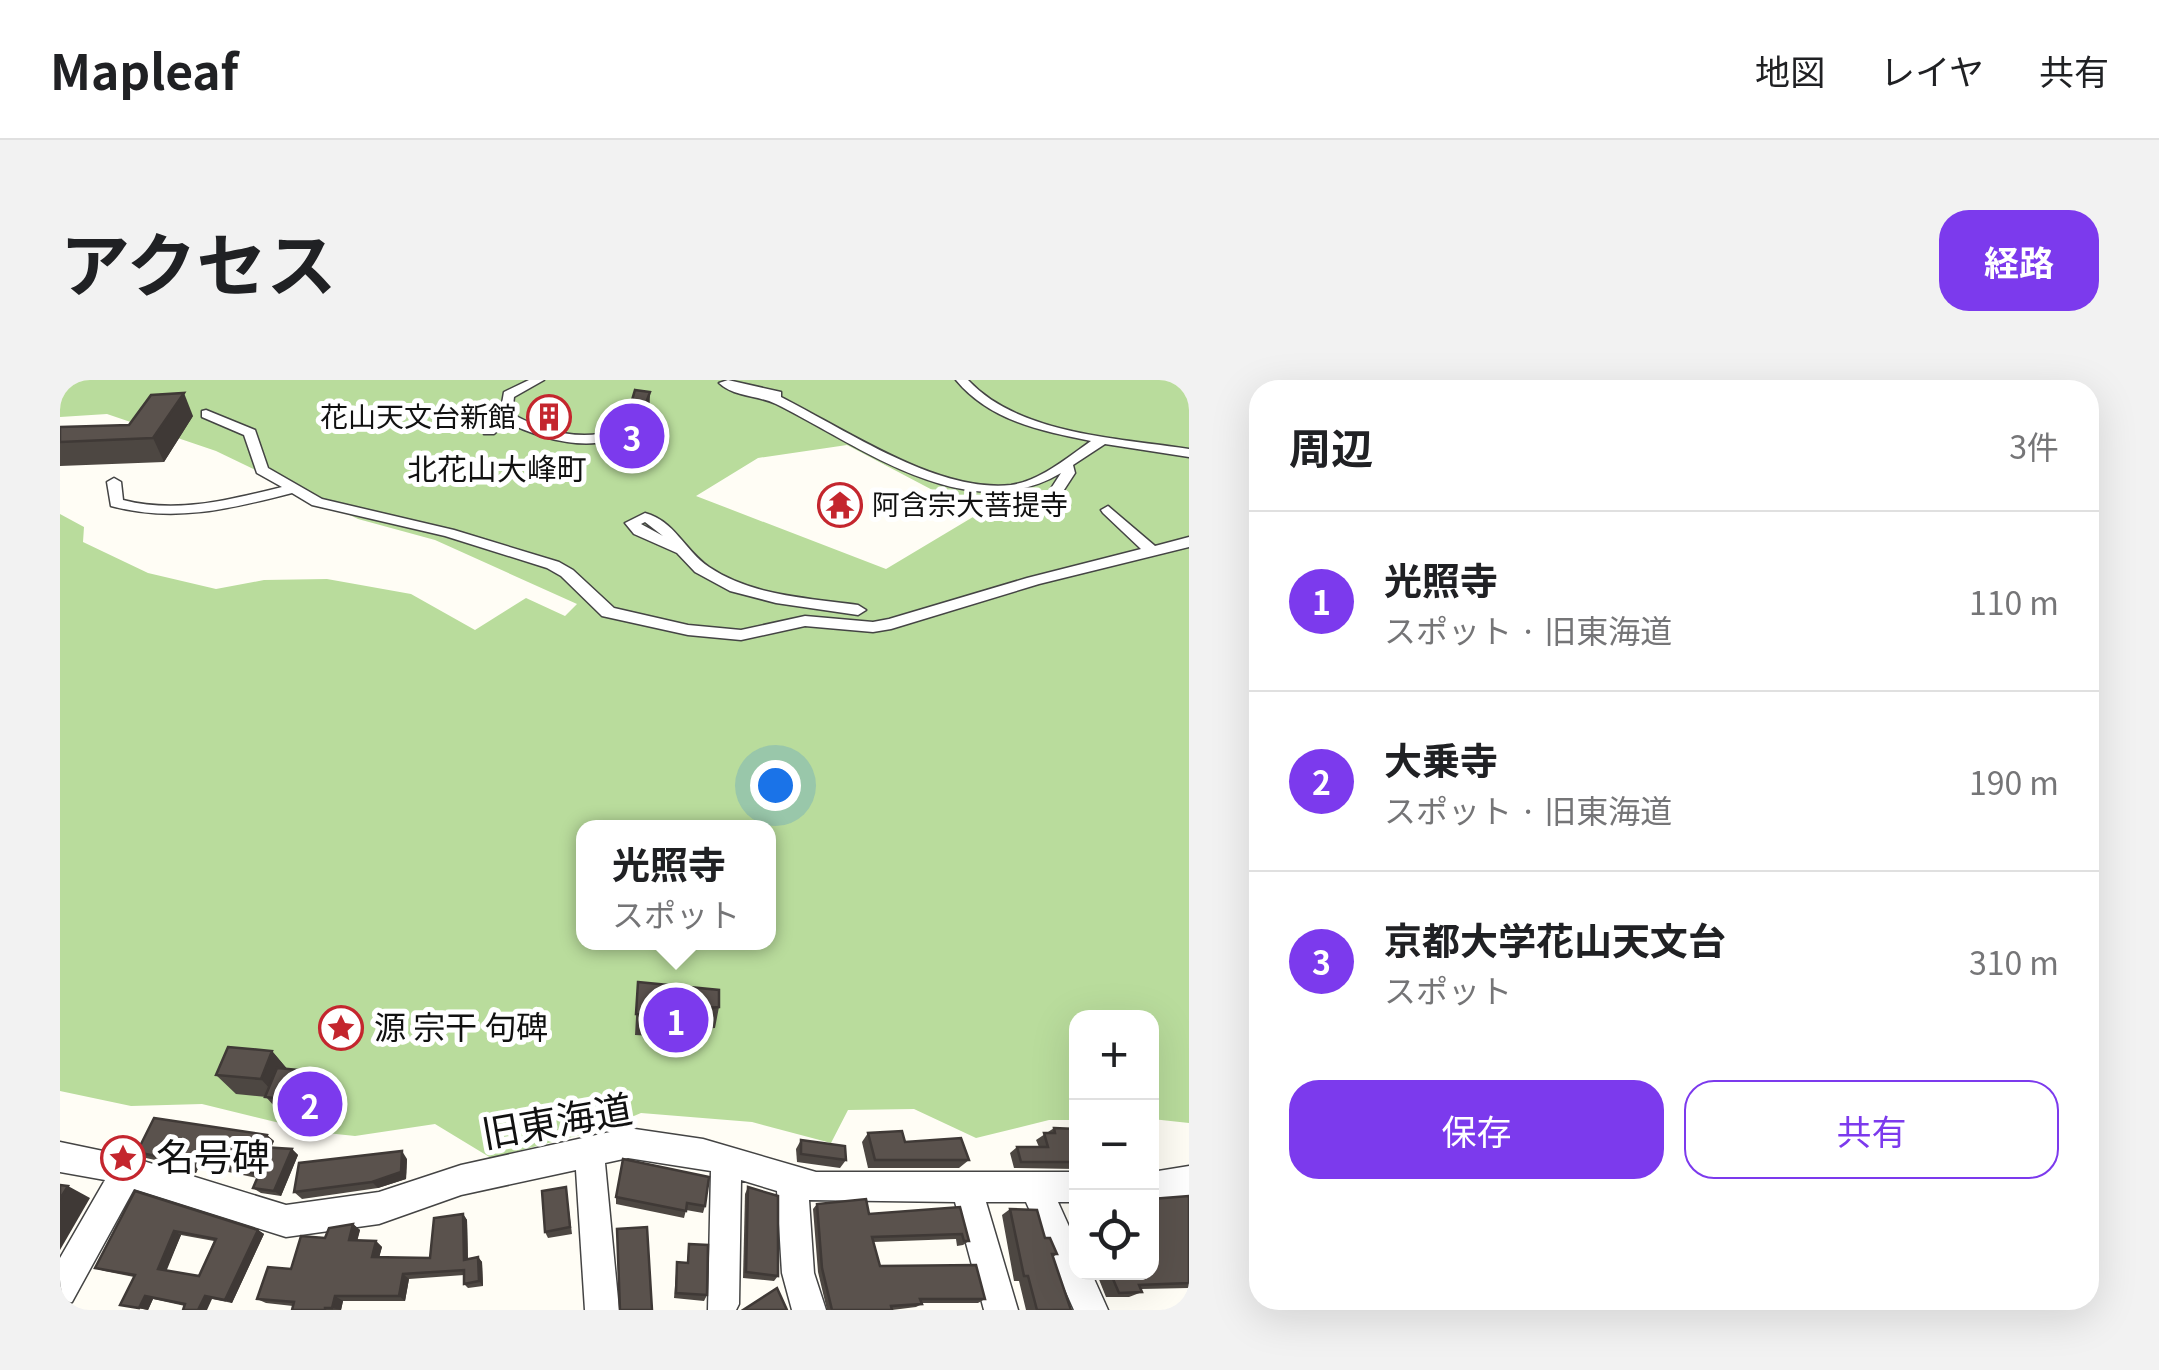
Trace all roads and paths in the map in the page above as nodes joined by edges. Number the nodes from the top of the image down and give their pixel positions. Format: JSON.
{"nodes":[{"id":1,"x":538,"y":380,"type":"edge"},
{"id":2,"x":962,"y":380,"type":"edge"},
{"id":3,"x":721,"y":381,"type":"edge"},
{"id":4,"x":206,"y":414,"type":"dead end"},
{"id":5,"x":506,"y":416,"type":"junction"},
{"id":6,"x":619,"y":420,"type":"edge"},
{"id":7,"x":490,"y":431,"type":"dead end"},
{"id":8,"x":1106,"y":438,"type":"junction"},
{"id":9,"x":1189,"y":453,"type":"edge"},
{"id":10,"x":1065,"y":462,"type":"junction"},
{"id":11,"x":114,"y":482,"type":"dead end"},
{"id":12,"x":292,"y":489,"type":"junction"},
{"id":13,"x":1058,"y":490,"type":"dead end"},
{"id":14,"x":1108,"y":510,"type":"dead end"},
{"id":15,"x":1189,"y":542,"type":"edge"},
{"id":16,"x":680,"y":549,"type":"junction"},
{"id":17,"x":1152,"y":551,"type":"junction"},
{"id":18,"x":921,"y":614,"type":"junction"},
{"id":19,"x":588,"y":1150,"type":"junction"},
{"id":20,"x":60,"y":1158,"type":"edge"},
{"id":21,"x":726,"y":1162,"type":"junction"},
{"id":22,"x":126,"y":1171,"type":"junction"},
{"id":23,"x":792,"y":1182,"type":"junction"},
{"id":24,"x":1189,"y":1182,"type":"edge"},
{"id":25,"x":1034,"y":1186,"type":"junction"},
{"id":26,"x":1159,"y":1186,"type":"edge"},
{"id":27,"x":1069,"y":1187,"type":"edge"},
{"id":28,"x":967,"y":1190,"type":"junction"},
{"id":29,"x":60,"y":1290,"type":"edge"},
{"id":30,"x":722,"y":1304,"type":"dead end"},
{"id":31,"x":602,"y":1310,"type":"edge"},
{"id":32,"x":809,"y":1310,"type":"edge"},
{"id":33,"x":1001,"y":1310,"type":"edge"},
{"id":34,"x":1091,"y":1310,"type":"edge"}],
"edges":[{"from":1,"to":5,"type":"street"},
{"from":2,"to":8,"type":"street"},
{"from":3,"to":10,"type":"street"},
{"from":4,"to":12,"type":"street"},
{"from":5,"to":6,"type":"street"},
{"from":5,"to":7,"type":"street"},
{"from":8,"to":9,"type":"street"},
{"from":8,"to":10,"type":"street"},
{"from":10,"to":13,"type":"street"},
{"from":11,"to":12,"type":"street"},
{"from":12,"to":18,"type":"street"},
{"from":14,"to":17,"type":"street"},
{"from":15,"to":17,"type":"street"},
{"from":16,"to":16,"type":"street"},
{"from":16,"to":18,"type":"street"},
{"from":17,"to":18,"type":"street"},
{"from":19,"to":21,"type":"street","name":"旧東海道"},
{"from":19,"to":22,"type":"street","name":"旧東海道"},
{"from":19,"to":31,"type":"street"},
{"from":20,"to":22,"type":"street","name":"旧東海道"},
{"from":21,"to":23,"type":"street","name":"旧東海道"},
{"from":21,"to":30,"type":"street"},
{"from":22,"to":29,"type":"street"},
{"from":23,"to":28,"type":"street","name":"旧東海道"},
{"from":23,"to":32,"type":"street"},
{"from":24,"to":26,"type":"street"},
{"from":25,"to":27,"type":"street","name":"旧東海道"},
{"from":25,"to":28,"type":"street","name":"旧東海道"},
{"from":25,"to":34,"type":"street"},
{"from":28,"to":33,"type":"street"}]}
